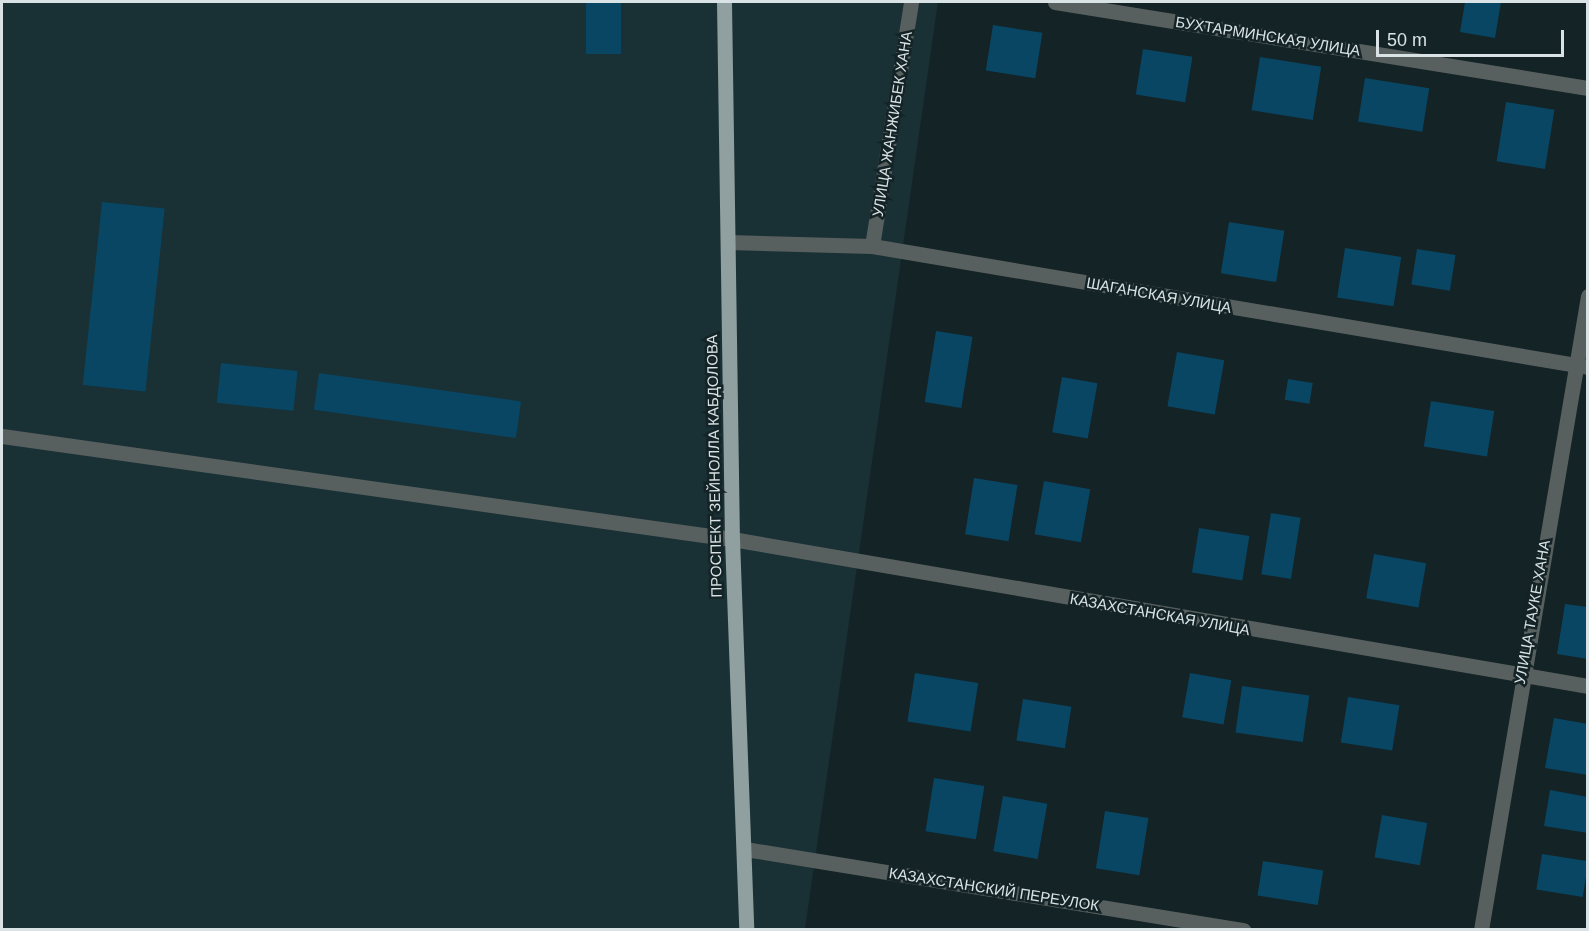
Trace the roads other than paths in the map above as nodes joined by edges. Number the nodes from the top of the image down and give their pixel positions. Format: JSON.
{"nodes":[{"id":1,"x":724,"y":2,"type":"edge"},
{"id":2,"x":911,"y":2,"type":"edge"},
{"id":3,"x":1055,"y":2,"type":"edge"},
{"id":4,"x":1587,"y":88,"type":"edge"},
{"id":5,"x":728,"y":242,"type":"junction"},
{"id":6,"x":872,"y":246,"type":"junction"},
{"id":7,"x":1587,"y":296,"type":"edge"},
{"id":8,"x":1581,"y":366,"type":"edge"},
{"id":9,"x":2,"y":436,"type":"edge"},
{"id":10,"x":732,"y":539,"type":"junction"},
{"id":11,"x":1520,"y":678,"type":"junction"},
{"id":12,"x":1587,"y":686,"type":"edge"},
{"id":13,"x":745,"y":849,"type":"junction"},
{"id":14,"x":746,"y":930,"type":"edge"},
{"id":15,"x":1243,"y":930,"type":"edge"},
{"id":16,"x":1481,"y":930,"type":"edge"}],
"edges":[{"from":1,"to":5,"type":"main road","name":"ПРОСПЕКТ ЗЕЙНОЛЛА КАБДОЛОВА"},
{"from":2,"to":6,"type":"street","name":"УЛИЦА ЖАНЖИБЕК ХАНА"},
{"from":3,"to":4,"type":"street","name":"БУХТАРМИНСКАЯ УЛИЦА"},
{"from":5,"to":6,"type":"street","name":"ШАГАНСКАЯ УЛИЦА"},
{"from":5,"to":10,"type":"main road","name":"ПРОСПЕКТ ЗЕЙНОЛЛА КАБДОЛОВА"},
{"from":6,"to":8,"type":"street","name":"ШАГАНСКАЯ УЛИЦА"},
{"from":7,"to":8,"type":"street","name":"УЛИЦА ТАУКЕ ХАНА"},
{"from":8,"to":11,"type":"street","name":"УЛИЦА ТАУКЕ ХАНА"},
{"from":9,"to":10,"type":"street","name":"КАЗАХСТАНСКАЯ УЛИЦА"},
{"from":10,"to":11,"type":"street","name":"КАЗАХСТАНСКАЯ УЛИЦА"},
{"from":10,"to":13,"type":"main road","name":"ПРОСПЕКТ ЗЕЙНОЛЛА КАБДОЛОВА"},
{"from":11,"to":12,"type":"street","name":"КАЗАХСТАНСКАЯ УЛИЦА"},
{"from":11,"to":16,"type":"street","name":"УЛИЦА ТАУКЕ ХАНА"},
{"from":13,"to":14,"type":"main road","name":"ПРОСПЕКТ ЗЕЙНОЛЛА КАБДОЛОВА"},
{"from":13,"to":15,"type":"street","name":"КАЗАХСТАНСКИЙ ПЕРЕУЛОК"}]}
